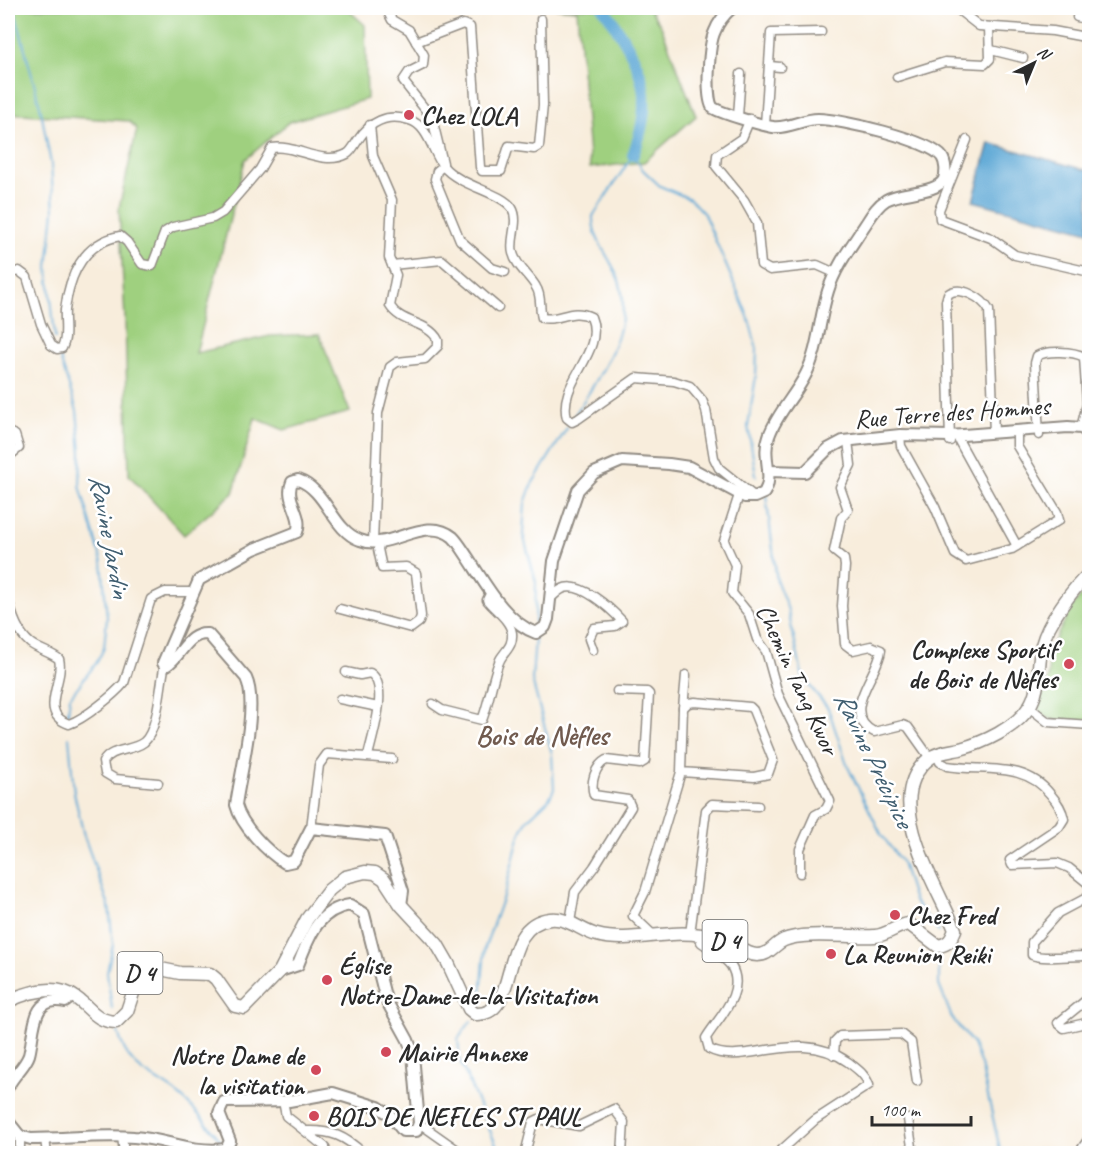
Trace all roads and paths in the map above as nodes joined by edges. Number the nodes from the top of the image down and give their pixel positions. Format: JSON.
{"nodes":[{"id":1,"x":386,"y":8,"type":"edge"},
{"id":2,"x":732,"y":8,"type":"edge"},
{"id":3,"x":956,"y":8,"type":"edge"},
{"id":4,"x":1077,"y":17,"type":"dead end"},
{"id":5,"x":541,"y":19,"type":"dead end"},
{"id":6,"x":1089,"y":20,"type":"edge"},
{"id":7,"x":989,"y":27,"type":"junction"},
{"id":8,"x":821,"y":32,"type":"dead end"},
{"id":9,"x":1089,"y":38,"type":"edge"},
{"id":10,"x":416,"y":42,"type":"junction"},
{"id":11,"x":991,"y":50,"type":"junction"},
{"id":12,"x":1023,"y":58,"type":"dead end"},
{"id":13,"x":770,"y":66,"type":"junction"},
{"id":14,"x":780,"y":67,"type":"dead end"},
{"id":15,"x":741,"y":74,"type":"dead end"},
{"id":16,"x":897,"y":77,"type":"dead end"},
{"id":17,"x":738,"y":116,"type":"junction"},
{"id":18,"x":750,"y":119,"type":"junction"},
{"id":19,"x":370,"y":124,"type":"junction"},
{"id":20,"x":765,"y":125,"type":"junction"},
{"id":21,"x":967,"y":140,"type":"dead end"},
{"id":22,"x":443,"y":166,"type":"junction"},
{"id":23,"x":392,"y":266,"type":"junction"},
{"id":24,"x":505,"y":272,"type":"dead end"},
{"id":25,"x":1089,"y":272,"type":"edge"},
{"id":26,"x":835,"y":273,"type":"junction"},
{"id":27,"x":8,"y":274,"type":"edge"},
{"id":28,"x":498,"y":308,"type":"dead end"},
{"id":29,"x":1088,"y":387,"type":"edge"},
{"id":30,"x":1083,"y":430,"type":"edge"},
{"id":31,"x":8,"y":432,"type":"edge"},
{"id":32,"x":994,"y":433,"type":"junction"},
{"id":33,"x":1039,"y":433,"type":"junction"},
{"id":34,"x":1017,"y":437,"type":"junction"},
{"id":35,"x":900,"y":438,"type":"junction"},
{"id":36,"x":953,"y":439,"type":"junction"},
{"id":37,"x":849,"y":443,"type":"junction"},
{"id":38,"x":8,"y":457,"type":"edge"},
{"id":39,"x":769,"y":475,"type":"junction"},
{"id":40,"x":739,"y":495,"type":"junction"},
{"id":41,"x":755,"y":497,"type":"junction"},
{"id":42,"x":376,"y":542,"type":"junction"},
{"id":43,"x":1017,"y":546,"type":"junction"},
{"id":44,"x":1089,"y":573,"type":"edge"},
{"id":45,"x":192,"y":592,"type":"junction"},
{"id":46,"x":491,"y":592,"type":"junction"},
{"id":47,"x":8,"y":597,"type":"edge"},
{"id":48,"x":551,"y":597,"type":"junction"},
{"id":49,"x":340,"y":609,"type":"dead end"},
{"id":50,"x":593,"y":650,"type":"dead end"},
{"id":51,"x":165,"y":664,"type":"junction"},
{"id":52,"x":346,"y":672,"type":"dead end"},
{"id":53,"x":686,"y":675,"type":"dead end"},
{"id":54,"x":617,"y":691,"type":"dead end"},
{"id":55,"x":340,"y":699,"type":"dead end"},
{"id":56,"x":433,"y":704,"type":"dead end"},
{"id":57,"x":378,"y":707,"type":"junction"},
{"id":58,"x":1029,"y":707,"type":"junction"},
{"id":59,"x":683,"y":708,"type":"junction"},
{"id":60,"x":1089,"y":725,"type":"edge"},
{"id":61,"x":368,"y":756,"type":"junction"},
{"id":62,"x":934,"y":756,"type":"junction"},
{"id":63,"x":392,"y":759,"type":"dead end"},
{"id":64,"x":681,"y":772,"type":"junction"},
{"id":65,"x":158,"y":783,"type":"dead end"},
{"id":66,"x":758,"y":806,"type":"dead end"},
{"id":67,"x":311,"y":828,"type":"junction"},
{"id":68,"x":800,"y":873,"type":"dead end"},
{"id":69,"x":1089,"y":885,"type":"edge"},
{"id":70,"x":1089,"y":896,"type":"edge"},
{"id":71,"x":401,"y":905,"type":"junction"},
{"id":72,"x":570,"y":921,"type":"junction"},
{"id":73,"x":652,"y":934,"type":"junction"},
{"id":74,"x":696,"y":934,"type":"junction"},
{"id":75,"x":1089,"y":956,"type":"edge"},
{"id":76,"x":280,"y":971,"type":"junction"},
{"id":77,"x":73,"y":996,"type":"junction"},
{"id":78,"x":1089,"y":997,"type":"edge"},
{"id":79,"x":8,"y":1001,"type":"edge"},
{"id":80,"x":1089,"y":1022,"type":"edge"},
{"id":81,"x":834,"y":1055,"type":"junction"},
{"id":82,"x":917,"y":1081,"type":"dead end"},
{"id":83,"x":8,"y":1087,"type":"edge"},
{"id":84,"x":283,"y":1101,"type":"junction"},
{"id":85,"x":908,"y":1119,"type":"dead end"},
{"id":86,"x":8,"y":1121,"type":"edge"},
{"id":87,"x":419,"y":1123,"type":"junction"},
{"id":88,"x":305,"y":1131,"type":"junction"},
{"id":89,"x":20,"y":1136,"type":"junction"},
{"id":90,"x":122,"y":1136,"type":"junction"},
{"id":91,"x":1089,"y":1137,"type":"edge"},
{"id":92,"x":45,"y":1139,"type":"junction"},
{"id":93,"x":181,"y":1151,"type":"edge"},
{"id":94,"x":20,"y":1154,"type":"edge"},
{"id":95,"x":47,"y":1154,"type":"edge"},
{"id":96,"x":124,"y":1154,"type":"edge"},
{"id":97,"x":326,"y":1154,"type":"edge"},
{"id":98,"x":364,"y":1154,"type":"edge"},
{"id":99,"x":463,"y":1154,"type":"edge"},
{"id":100,"x":525,"y":1154,"type":"edge"},
{"id":101,"x":622,"y":1154,"type":"edge"},
{"id":102,"x":777,"y":1154,"type":"edge"},
{"id":103,"x":913,"y":1154,"type":"edge"},
{"id":104,"x":1078,"y":1154,"type":"edge"}],
"edges":[{"from":1,"to":10,"type":"street"},
{"from":2,"to":17,"type":"street"},
{"from":3,"to":7,"type":"street"},
{"from":4,"to":6,"type":"street"},
{"from":5,"to":10,"type":"street"},
{"from":7,"to":9,"type":"street"},
{"from":7,"to":11,"type":"street"},
{"from":8,"to":13,"type":"street"},
{"from":10,"to":22,"type":"street"},
{"from":11,"to":12,"type":"street"},
{"from":11,"to":16,"type":"street"},
{"from":13,"to":14,"type":"street"},
{"from":13,"to":20,"type":"street"},
{"from":15,"to":17,"type":"street"},
{"from":17,"to":18,"type":"street"},
{"from":18,"to":20,"type":"street"},
{"from":18,"to":26,"type":"street"},
{"from":19,"to":22,"type":"street"},
{"from":19,"to":23,"type":"street"},
{"from":19,"to":27,"type":"street"},
{"from":20,"to":26,"type":"street"},
{"from":21,"to":25,"type":"street"},
{"from":22,"to":24,"type":"street"},
{"from":22,"to":41,"type":"street"},
{"from":23,"to":28,"type":"street"},
{"from":23,"to":42,"type":"street"},
{"from":26,"to":39,"type":"street"},
{"from":29,"to":30,"type":"street"},
{"from":29,"to":33,"type":"street"},
{"from":30,"to":33,"type":"street","name":"Rue Terre des Hommes"},
{"from":31,"to":38,"type":"street"},
{"from":32,"to":33,"type":"street","name":"Rue Terre des Hommes"},
{"from":32,"to":36,"type":"street","name":"Rue Terre des Hommes"},
{"from":32,"to":36,"type":"street"},
{"from":33,"to":34,"type":"street","name":"Rue Terre des Hommes"},
{"from":34,"to":36,"type":"street","name":"Rue Terre des Hommes"},
{"from":34,"to":43,"type":"street"},
{"from":35,"to":36,"type":"street","name":"Rue Terre des Hommes"},
{"from":35,"to":37,"type":"street","name":"Rue Terre des Hommes"},
{"from":35,"to":43,"type":"street"},
{"from":36,"to":43,"type":"street"},
{"from":37,"to":39,"type":"street","name":"Rue Terre des Hommes"},
{"from":37,"to":62,"type":"street"},
{"from":39,"to":41,"type":"street"},
{"from":40,"to":41,"type":"street"},
{"from":40,"to":48,"type":"street"},
{"from":40,"to":68,"type":"street","name":"Chemin Tang Kwor"},
{"from":42,"to":45,"type":"street"},
{"from":42,"to":46,"type":"street"},
{"from":42,"to":49,"type":"street"},
{"from":44,"to":58,"type":"main road"},
{"from":45,"to":47,"type":"street"},
{"from":45,"to":51,"type":"street"},
{"from":46,"to":48,"type":"street"},
{"from":46,"to":56,"type":"street"},
{"from":48,"to":50,"type":"street"},
{"from":51,"to":65,"type":"street"},
{"from":51,"to":67,"type":"street"},
{"from":52,"to":57,"type":"street"},
{"from":53,"to":59,"type":"street"},
{"from":54,"to":72,"type":"street"},
{"from":55,"to":57,"type":"street"},
{"from":57,"to":61,"type":"street"},
{"from":58,"to":60,"type":"street"},
{"from":58,"to":62,"type":"main road"},
{"from":59,"to":64,"type":"street"},
{"from":59,"to":64,"type":"street"},
{"from":61,"to":63,"type":"street"},
{"from":61,"to":67,"type":"street"},
{"from":62,"to":69,"type":"street"},
{"from":62,"to":74,"type":"main road","number":"D 4"},
{"from":64,"to":73,"type":"street"},
{"from":66,"to":74,"type":"street"},
{"from":67,"to":71,"type":"street"},
{"from":70,"to":75,"type":"street"},
{"from":71,"to":72,"type":"main road","number":"D 4"},
{"from":71,"to":76,"type":"main road","number":"D 4"},
{"from":72,"to":73,"type":"main road","number":"D 4"},
{"from":73,"to":74,"type":"main road","number":"D 4"},
{"from":74,"to":81,"type":"street"},
{"from":76,"to":77,"type":"main road","number":"D 4"},
{"from":76,"to":87,"type":"street"},
{"from":77,"to":79,"type":"main road","number":"D 4"},
{"from":77,"to":83,"type":"street"},
{"from":78,"to":80,"type":"street"},
{"from":81,"to":82,"type":"street"},
{"from":81,"to":102,"type":"street"},
{"from":84,"to":87,"type":"street"},
{"from":84,"to":88,"type":"street"},
{"from":84,"to":93,"type":"street"},
{"from":85,"to":103,"type":"street"},
{"from":86,"to":89,"type":"street"},
{"from":87,"to":99,"type":"street"},
{"from":88,"to":97,"type":"street"},
{"from":88,"to":98,"type":"street"},
{"from":89,"to":92,"type":"street"},
{"from":89,"to":94,"type":"street"},
{"from":90,"to":92,"type":"street"},
{"from":90,"to":93,"type":"street"},
{"from":90,"to":96,"type":"street"},
{"from":91,"to":104,"type":"street"},
{"from":92,"to":95,"type":"street"},
{"from":100,"to":101,"type":"street"}]}
